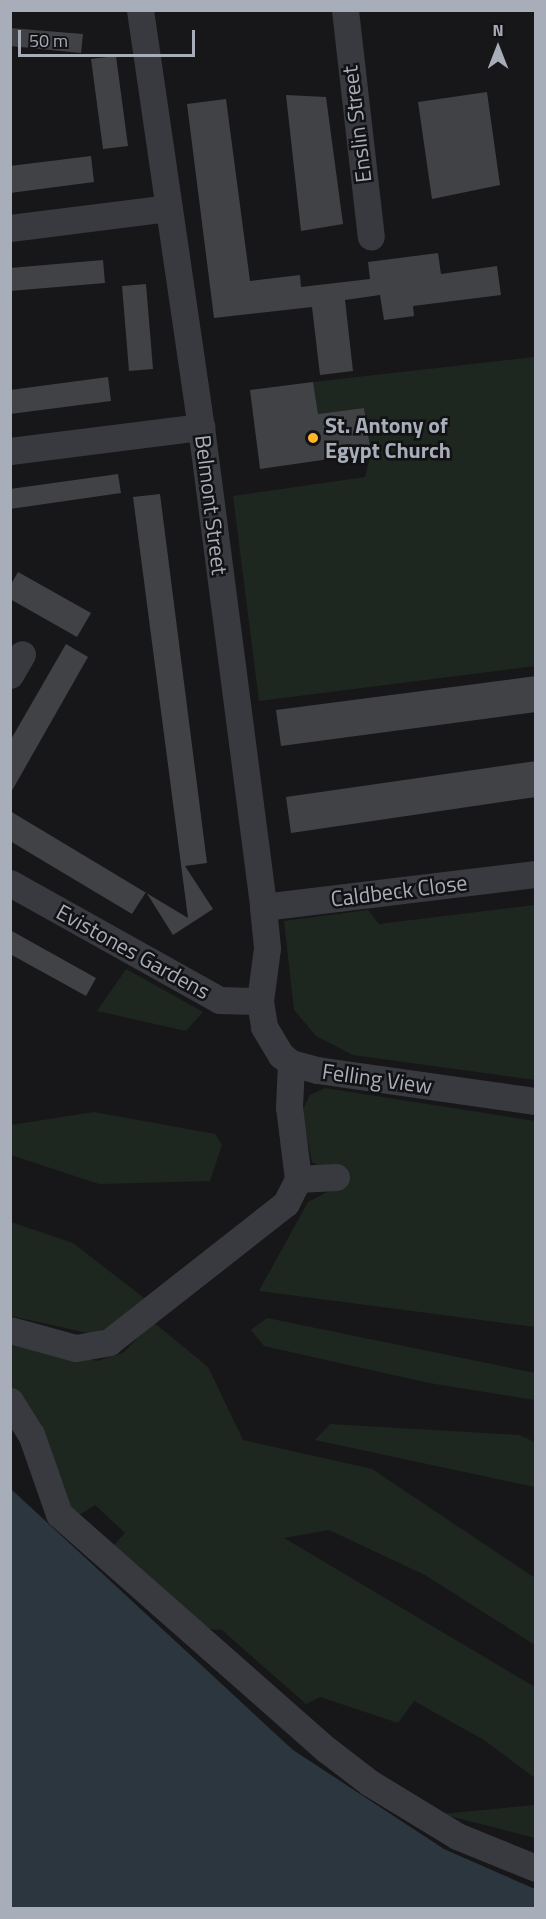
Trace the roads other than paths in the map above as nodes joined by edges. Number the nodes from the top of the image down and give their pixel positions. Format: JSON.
{"nodes":[{"id":1,"x":140,"y":10,"type":"edge"},
{"id":2,"x":345,"y":10,"type":"edge"},
{"id":3,"x":168,"y":208,"type":"junction"},
{"id":4,"x":10,"y":228,"type":"edge"},
{"id":5,"x":371,"y":237,"type":"dead end"},
{"id":6,"x":201,"y":427,"type":"junction"},
{"id":7,"x":10,"y":451,"type":"edge"},
{"id":8,"x":536,"y":873,"type":"edge"},
{"id":9,"x":10,"y":883,"type":"edge"},
{"id":10,"x":263,"y":907,"type":"junction"},
{"id":11,"x":260,"y":1001,"type":"junction"},
{"id":12,"x":291,"y":1063,"type":"junction"},
{"id":13,"x":536,"y":1101,"type":"edge"},
{"id":14,"x":336,"y":1177,"type":"dead end"},
{"id":15,"x":298,"y":1179,"type":"junction"},
{"id":16,"x":10,"y":1330,"type":"edge"},
{"id":17,"x":10,"y":1401,"type":"edge"},
{"id":18,"x":536,"y":1868,"type":"edge"}],
"edges":[{"from":1,"to":3,"type":"street","name":"Belmont Street"},
{"from":2,"to":5,"type":"street","name":"Enslin Street"},
{"from":3,"to":4,"type":"street"},
{"from":3,"to":6,"type":"street","name":"Belmont Street"},
{"from":6,"to":7,"type":"street"},
{"from":6,"to":10,"type":"street","name":"Belmont Street"},
{"from":8,"to":10,"type":"street","name":"Caldbeck Close"},
{"from":9,"to":11,"type":"street","name":"Evistones Gardens"},
{"from":10,"to":11,"type":"street","name":"Belmont Street"},
{"from":11,"to":12,"type":"street","name":"Felling View"},
{"from":12,"to":13,"type":"street","name":"Felling View"},
{"from":12,"to":15,"type":"street"},
{"from":14,"to":15,"type":"street"},
{"from":15,"to":16,"type":"street"},
{"from":17,"to":18,"type":"street"}]}
